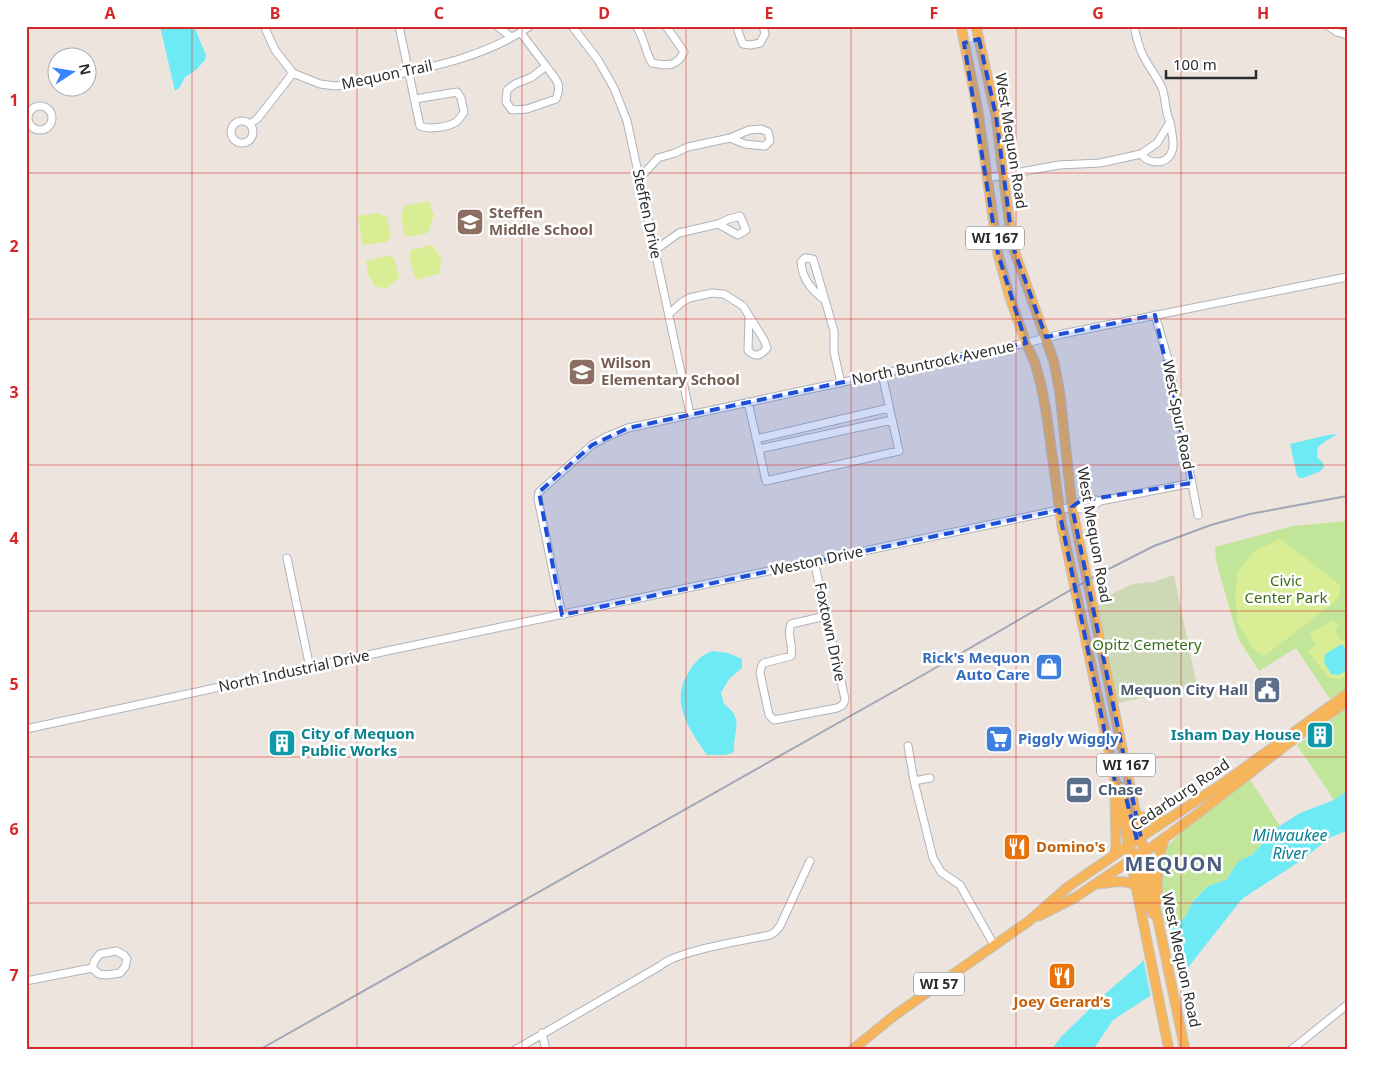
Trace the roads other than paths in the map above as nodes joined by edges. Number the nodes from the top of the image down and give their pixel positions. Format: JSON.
{"nodes":[{"id":1,"x":264,"y":26,"type":"edge"},
{"id":2,"x":398,"y":26,"type":"edge"},
{"id":3,"x":497,"y":26,"type":"edge"},
{"id":4,"x":530,"y":26,"type":"edge"},
{"id":5,"x":572,"y":26,"type":"edge"},
{"id":6,"x":636,"y":26,"type":"edge"},
{"id":7,"x":666,"y":26,"type":"edge"},
{"id":8,"x":737,"y":26,"type":"edge"},
{"id":9,"x":763,"y":26,"type":"edge"},
{"id":10,"x":961,"y":26,"type":"edge"},
{"id":11,"x":976,"y":26,"type":"edge"},
{"id":12,"x":1134,"y":26,"type":"edge"},
{"id":13,"x":1328,"y":26,"type":"edge"},
{"id":14,"x":521,"y":32,"type":"junction"},
{"id":15,"x":1347,"y":35,"type":"edge"},
{"id":16,"x":511,"y":37,"type":"junction"},
{"id":17,"x":979,"y":39,"type":"junction"},
{"id":18,"x":964,"y":43,"type":"junction"},
{"id":19,"x":546,"y":66,"type":"junction"},
{"id":20,"x":408,"y":71,"type":"junction"},
{"id":21,"x":293,"y":74,"type":"junction"},
{"id":22,"x":415,"y":99,"type":"junction"},
{"id":23,"x":1170,"y":122,"type":"junction"},
{"id":24,"x":250,"y":124,"type":"dead end"},
{"id":25,"x":730,"y":138,"type":"junction"},
{"id":26,"x":1141,"y":154,"type":"junction"},
{"id":27,"x":1003,"y":175,"type":"junction"},
{"id":28,"x":640,"y":178,"type":"junction"},
{"id":29,"x":987,"y":178,"type":"junction"},
{"id":30,"x":718,"y":224,"type":"dead end"},
{"id":31,"x":655,"y":250,"type":"junction"},
{"id":32,"x":1347,"y":278,"type":"edge"},
{"id":33,"x":825,"y":300,"type":"junction"},
{"id":34,"x":669,"y":314,"type":"junction"},
{"id":35,"x":1155,"y":315,"type":"junction"},
{"id":36,"x":749,"y":317,"type":"junction"},
{"id":37,"x":1046,"y":338,"type":"junction"},
{"id":38,"x":1026,"y":343,"type":"junction"},
{"id":39,"x":882,"y":374,"type":"junction"},
{"id":40,"x":841,"y":383,"type":"junction"},
{"id":41,"x":748,"y":402,"type":"junction"},
{"id":42,"x":889,"y":408,"type":"junction"},
{"id":43,"x":690,"y":414,"type":"junction"},
{"id":44,"x":892,"y":420,"type":"junction"},
{"id":45,"x":756,"y":439,"type":"junction"},
{"id":46,"x":759,"y":449,"type":"junction"},
{"id":47,"x":1192,"y":484,"type":"junction"},
{"id":48,"x":1072,"y":507,"type":"junction"},
{"id":49,"x":1059,"y":510,"type":"junction"},
{"id":50,"x":1198,"y":515,"type":"dead end"},
{"id":51,"x":287,"y":558,"type":"dead end"},
{"id":52,"x":814,"y":561,"type":"junction"},
{"id":53,"x":562,"y":615,"type":"junction"},
{"id":54,"x":826,"y":616,"type":"junction"},
{"id":55,"x":310,"y":668,"type":"junction"},
{"id":56,"x":1107,"y":672,"type":"junction"},
{"id":57,"x":1093,"y":675,"type":"junction"},
{"id":58,"x":1347,"y":694,"type":"edge"},
{"id":59,"x":1347,"y":702,"type":"edge"},
{"id":60,"x":26,"y":729,"type":"edge"},
{"id":61,"x":908,"y":746,"type":"dead end"},
{"id":62,"x":930,"y":778,"type":"dead end"},
{"id":63,"x":914,"y":781,"type":"junction"},
{"id":64,"x":1116,"y":785,"type":"junction"},
{"id":65,"x":1136,"y":814,"type":"junction"},
{"id":66,"x":1168,"y":820,"type":"junction"},
{"id":67,"x":1139,"y":838,"type":"junction"},
{"id":68,"x":1164,"y":839,"type":"junction"},
{"id":69,"x":1128,"y":846,"type":"junction"},
{"id":70,"x":1114,"y":855,"type":"junction"},
{"id":71,"x":1137,"y":857,"type":"junction"},
{"id":72,"x":810,"y":861,"type":"dead end"},
{"id":73,"x":1096,"y":884,"type":"junction"},
{"id":74,"x":1136,"y":885,"type":"junction"},
{"id":75,"x":1156,"y":911,"type":"junction"},
{"id":76,"x":1030,"y":921,"type":"junction"},
{"id":77,"x":1160,"y":927,"type":"junction"},
{"id":78,"x":994,"y":945,"type":"junction"},
{"id":79,"x":92,"y":968,"type":"junction"},
{"id":80,"x":26,"y":981,"type":"edge"},
{"id":81,"x":1347,"y":1005,"type":"edge"},
{"id":82,"x":542,"y":1033,"type":"junction"},
{"id":83,"x":515,"y":1050,"type":"edge"},
{"id":84,"x":546,"y":1050,"type":"edge"},
{"id":85,"x":852,"y":1050,"type":"edge"},
{"id":86,"x":1169,"y":1050,"type":"edge"},
{"id":87,"x":1186,"y":1050,"type":"edge"},
{"id":88,"x":1290,"y":1050,"type":"edge"}],
"edges":[{"from":1,"to":21,"type":"street"},
{"from":2,"to":20,"type":"street"},
{"from":3,"to":16,"type":"street"},
{"from":4,"to":14,"type":"street","name":"Mequon Trail"},
{"from":5,"to":28,"type":"street","name":"Steffen Drive"},
{"from":6,"to":7,"type":"street"},
{"from":8,"to":9,"type":"street"},
{"from":10,"to":18,"type":"main road","name":"West Mequon Road","number":"WI 167"},
{"from":11,"to":17,"type":"main road","name":"West Mequon Road","number":"WI 167"},
{"from":12,"to":23,"type":"street"},
{"from":13,"to":15,"type":"street"},
{"from":14,"to":16,"type":"street","name":"Mequon Trail"},
{"from":14,"to":19,"type":"street"},
{"from":16,"to":20,"type":"street","name":"Mequon Trail"},
{"from":17,"to":18,"type":"main road"},
{"from":17,"to":27,"type":"main road","name":"West Mequon Road","number":"WI 167"},
{"from":18,"to":29,"type":"main road","name":"West Mequon Road","number":"WI 167"},
{"from":19,"to":19,"type":"street"},
{"from":20,"to":21,"type":"street","name":"Mequon Trail"},
{"from":20,"to":22,"type":"street"},
{"from":21,"to":24,"type":"street"},
{"from":22,"to":22,"type":"street"},
{"from":23,"to":26,"type":"street"},
{"from":23,"to":26,"type":"street"},
{"from":25,"to":25,"type":"street"},
{"from":25,"to":28,"type":"street"},
{"from":26,"to":27,"type":"street"},
{"from":27,"to":29,"type":"street"},
{"from":27,"to":37,"type":"main road","name":"West Mequon Road","number":"WI 167"},
{"from":28,"to":31,"type":"street","name":"Steffen Drive"},
{"from":29,"to":38,"type":"main road","name":"West Mequon Road","number":"WI 167"},
{"from":30,"to":31,"type":"street"},
{"from":31,"to":34,"type":"street","name":"Steffen Drive"},
{"from":32,"to":35,"type":"street","name":"North Buntrock Avenue"},
{"from":33,"to":33,"type":"street"},
{"from":33,"to":40,"type":"street"},
{"from":34,"to":36,"type":"street"},
{"from":34,"to":43,"type":"street","name":"Steffen Drive"},
{"from":35,"to":37,"type":"street","name":"North Buntrock Avenue"},
{"from":35,"to":47,"type":"street","name":"West Spur Road"},
{"from":36,"to":36,"type":"street"},
{"from":37,"to":38,"type":"street","name":"North Buntrock Avenue"},
{"from":37,"to":48,"type":"main road","name":"West Mequon Road","number":"WI 167"},
{"from":38,"to":39,"type":"street","name":"North Buntrock Avenue"},
{"from":38,"to":49,"type":"main road","name":"West Mequon Road","number":"WI 167"},
{"from":39,"to":40,"type":"street","name":"North Buntrock Avenue"},
{"from":39,"to":42,"type":"street"},
{"from":40,"to":41,"type":"street","name":"North Buntrock Avenue"},
{"from":41,"to":43,"type":"street","name":"North Buntrock Avenue"},
{"from":41,"to":45,"type":"street"},
{"from":42,"to":44,"type":"street"},
{"from":42,"to":45,"type":"street"},
{"from":43,"to":53,"type":"street","name":"North Buntrock Avenue"},
{"from":44,"to":46,"type":"street"},
{"from":44,"to":46,"type":"street"},
{"from":45,"to":46,"type":"street"},
{"from":47,"to":48,"type":"street","name":"Weston Drive"},
{"from":47,"to":50,"type":"street","name":"West Spur Road"},
{"from":48,"to":49,"type":"street","name":"Weston Drive"},
{"from":48,"to":56,"type":"main road","name":"West Mequon Road","number":"WI 167"},
{"from":49,"to":52,"type":"street","name":"Weston Drive"},
{"from":49,"to":57,"type":"main road","name":"West Mequon Road","number":"WI 167"},
{"from":51,"to":55,"type":"street"},
{"from":52,"to":53,"type":"street","name":"Weston Drive"},
{"from":52,"to":54,"type":"street","name":"Foxtown Drive"},
{"from":53,"to":55,"type":"street","name":"North Industrial Drive"},
{"from":54,"to":54,"type":"street","name":"Foxtown Drive"},
{"from":55,"to":60,"type":"street","name":"North Industrial Drive"},
{"from":56,"to":57,"type":"main road"},
{"from":56,"to":65,"type":"main road","name":"West Mequon Road","number":"WI 167"},
{"from":57,"to":64,"type":"main road","name":"West Mequon Road","number":"WI 167"},
{"from":58,"to":66,"type":"main road","name":"Cedarburg Road"},
{"from":59,"to":68,"type":"main road","name":"Cedarburg Road"},
{"from":61,"to":63,"type":"street"},
{"from":62,"to":63,"type":"street"},
{"from":63,"to":78,"type":"street"},
{"from":64,"to":67,"type":"main road"},
{"from":64,"to":69,"type":"main road","name":"West Mequon Road","number":"WI 167"},
{"from":64,"to":70,"type":"main road"},
{"from":65,"to":66,"type":"main road"},
{"from":65,"to":67,"type":"main road","name":"West Mequon Road","number":"WI 167"},
{"from":66,"to":67,"type":"main road","name":"Cedarburg Road"},
{"from":67,"to":69,"type":"main road","name":"Cedarburg Road","number":"WI 57"},
{"from":67,"to":71,"type":"main road","name":"West Mequon Road"},
{"from":68,"to":71,"type":"main road","name":"Cedarburg Road"},
{"from":68,"to":75,"type":"main road"},
{"from":69,"to":70,"type":"main road","name":"Cedarburg Road","number":"WI 57"},
{"from":69,"to":71,"type":"main road","name":"West Mequon Road","number":"WI 167"},
{"from":70,"to":76,"type":"main road","name":"Cedarburg Road","number":"WI 57"},
{"from":71,"to":73,"type":"main road","name":"Cedarburg Road","number":"WI 57"},
{"from":71,"to":74,"type":"main road","name":"West Mequon Road"},
{"from":71,"to":75,"type":"main road","name":"West Mequon Road"},
{"from":71,"to":77,"type":"main road"},
{"from":72,"to":82,"type":"street"},
{"from":73,"to":74,"type":"main road"},
{"from":73,"to":76,"type":"main road","name":"Cedarburg Road","number":"WI 57"},
{"from":74,"to":86,"type":"main road","name":"West Mequon Road"},
{"from":75,"to":77,"type":"main road","name":"West Mequon Road"},
{"from":76,"to":78,"type":"main road","name":"Cedarburg Road","number":"WI 57"},
{"from":77,"to":87,"type":"main road","name":"West Mequon Road"},
{"from":78,"to":85,"type":"main road","name":"Cedarburg Road","number":"WI 57"},
{"from":79,"to":79,"type":"street"},
{"from":79,"to":80,"type":"street"},
{"from":81,"to":88,"type":"street"},
{"from":82,"to":83,"type":"street"},
{"from":82,"to":84,"type":"street"}]}
